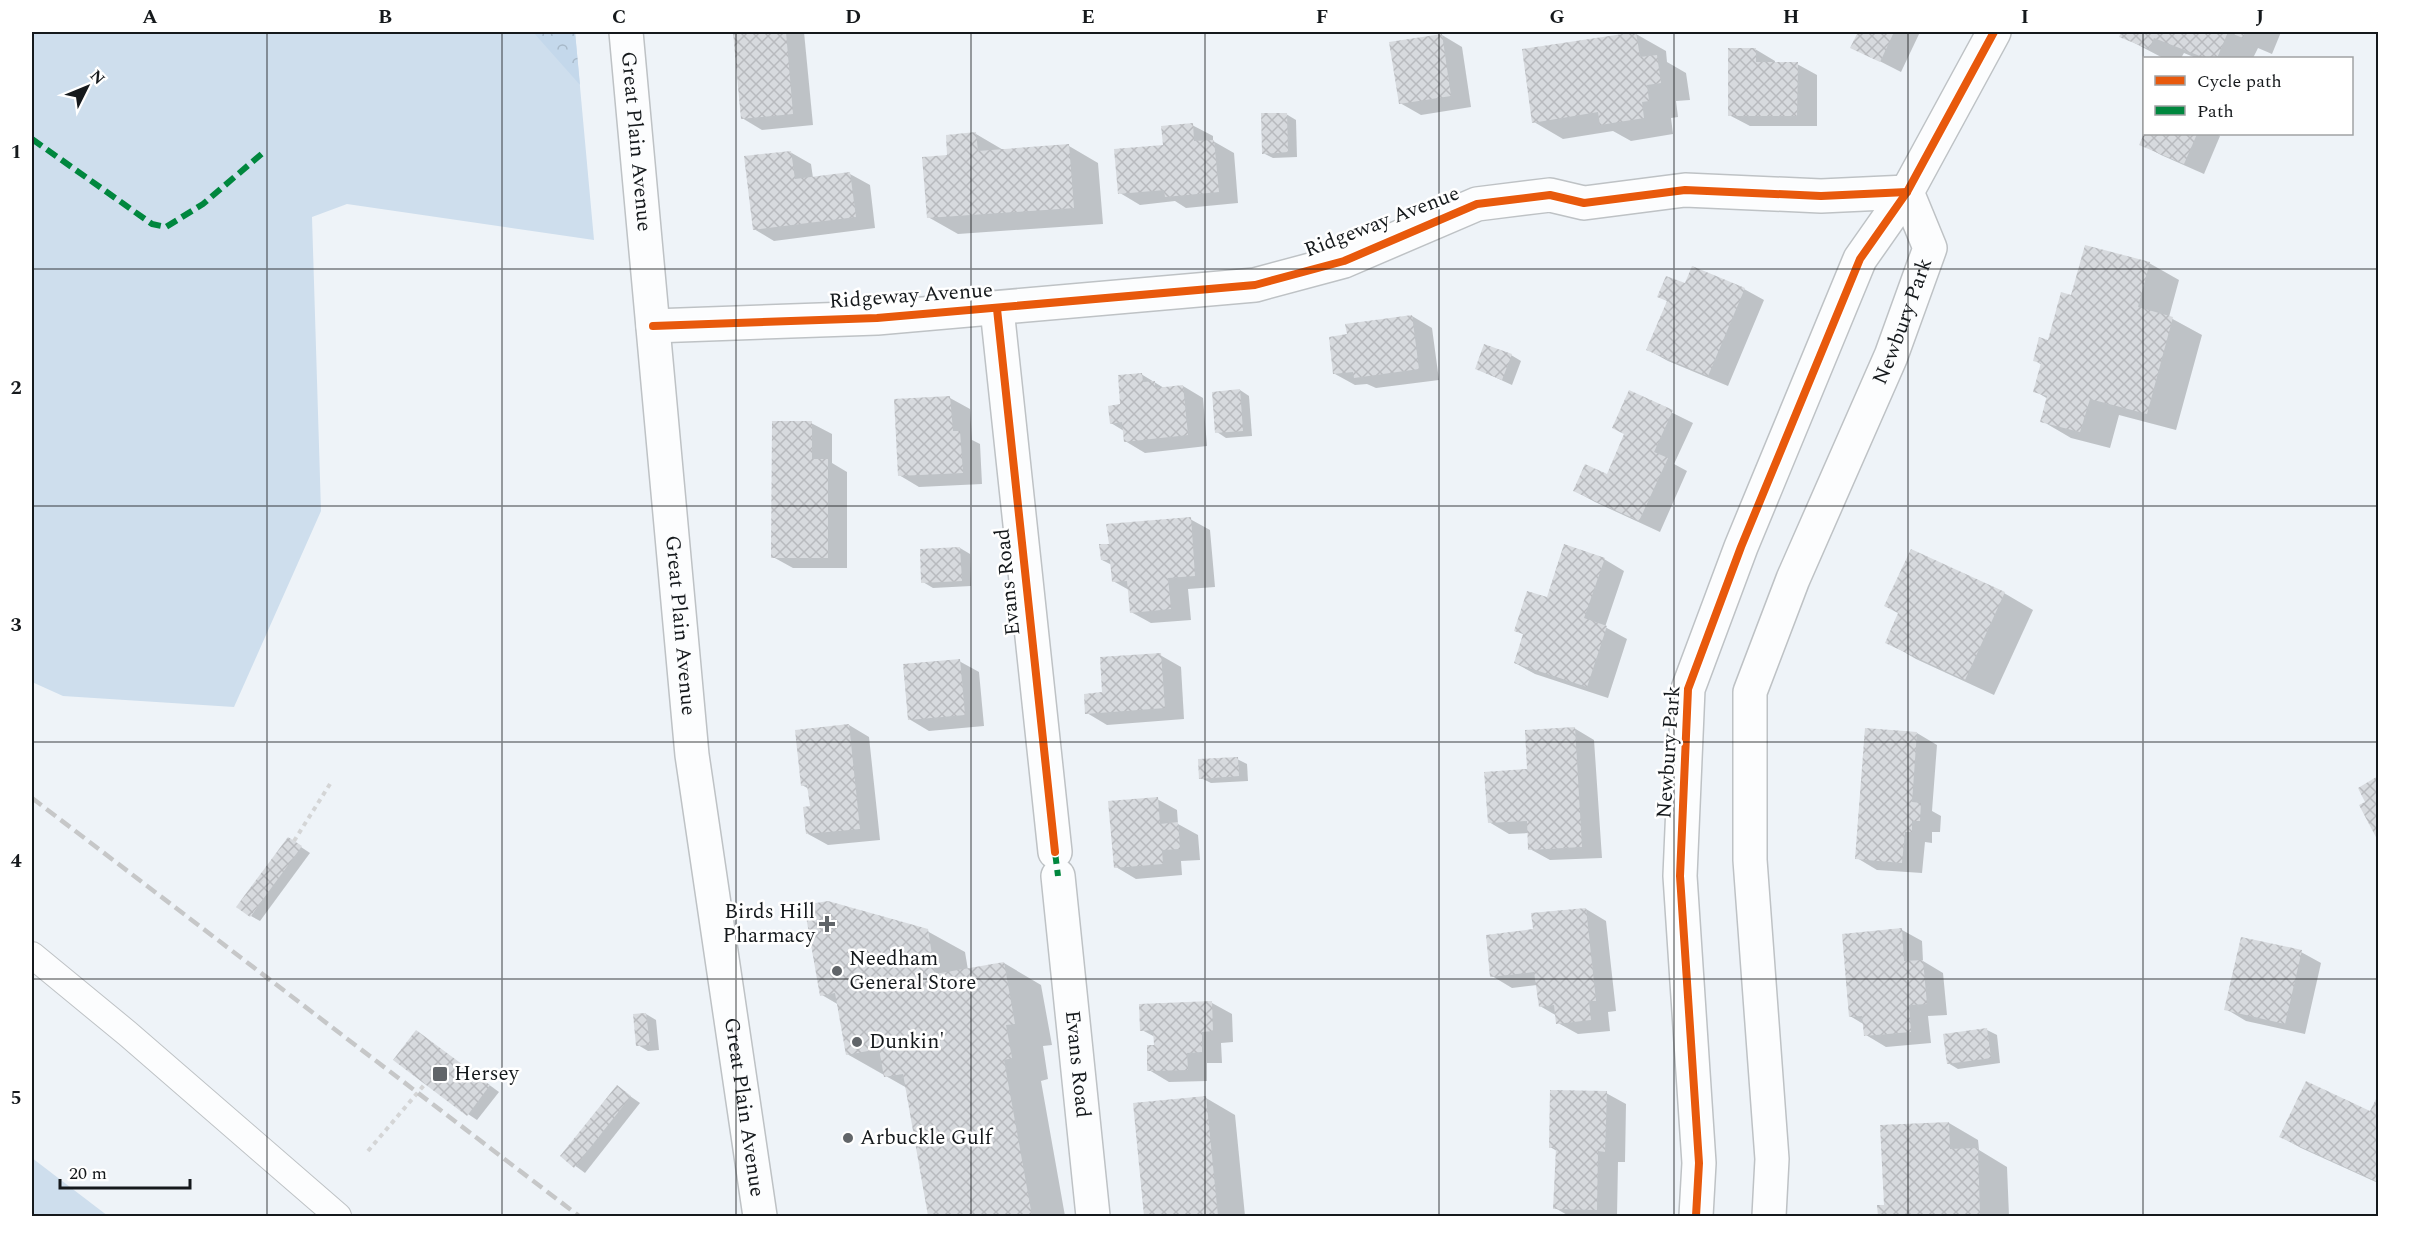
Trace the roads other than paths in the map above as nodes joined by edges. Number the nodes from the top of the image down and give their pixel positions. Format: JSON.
{"nodes":[{"id":1,"x":626,"y":32,"type":"edge"},
{"id":2,"x":1995,"y":32,"type":"edge"},
{"id":3,"x":1907,"y":192,"type":"junction"},
{"id":4,"x":997,"y":309,"type":"junction"},
{"id":5,"x":652,"y":326,"type":"junction"},
{"id":6,"x":32,"y":955,"type":"edge"},
{"id":7,"x":338,"y":1216,"type":"edge"},
{"id":8,"x":760,"y":1216,"type":"edge"},
{"id":9,"x":1093,"y":1216,"type":"edge"},
{"id":10,"x":1696,"y":1216,"type":"edge"},
{"id":11,"x":1768,"y":1216,"type":"edge"}],
"edges":[{"from":1,"to":5,"type":"street","name":"Great Plain Avenue"},
{"from":2,"to":3,"type":"street"},
{"from":3,"to":4,"type":"street","name":"Ridgeway Avenue"},
{"from":3,"to":10,"type":"street","name":"Newbury Park"},
{"from":3,"to":11,"type":"street","name":"Newbury Park"},
{"from":4,"to":5,"type":"street","name":"Ridgeway Avenue"},
{"from":4,"to":9,"type":"street","name":"Evans Road"},
{"from":5,"to":8,"type":"street","name":"Great Plain Avenue"},
{"from":6,"to":7,"type":"lane"}]}
